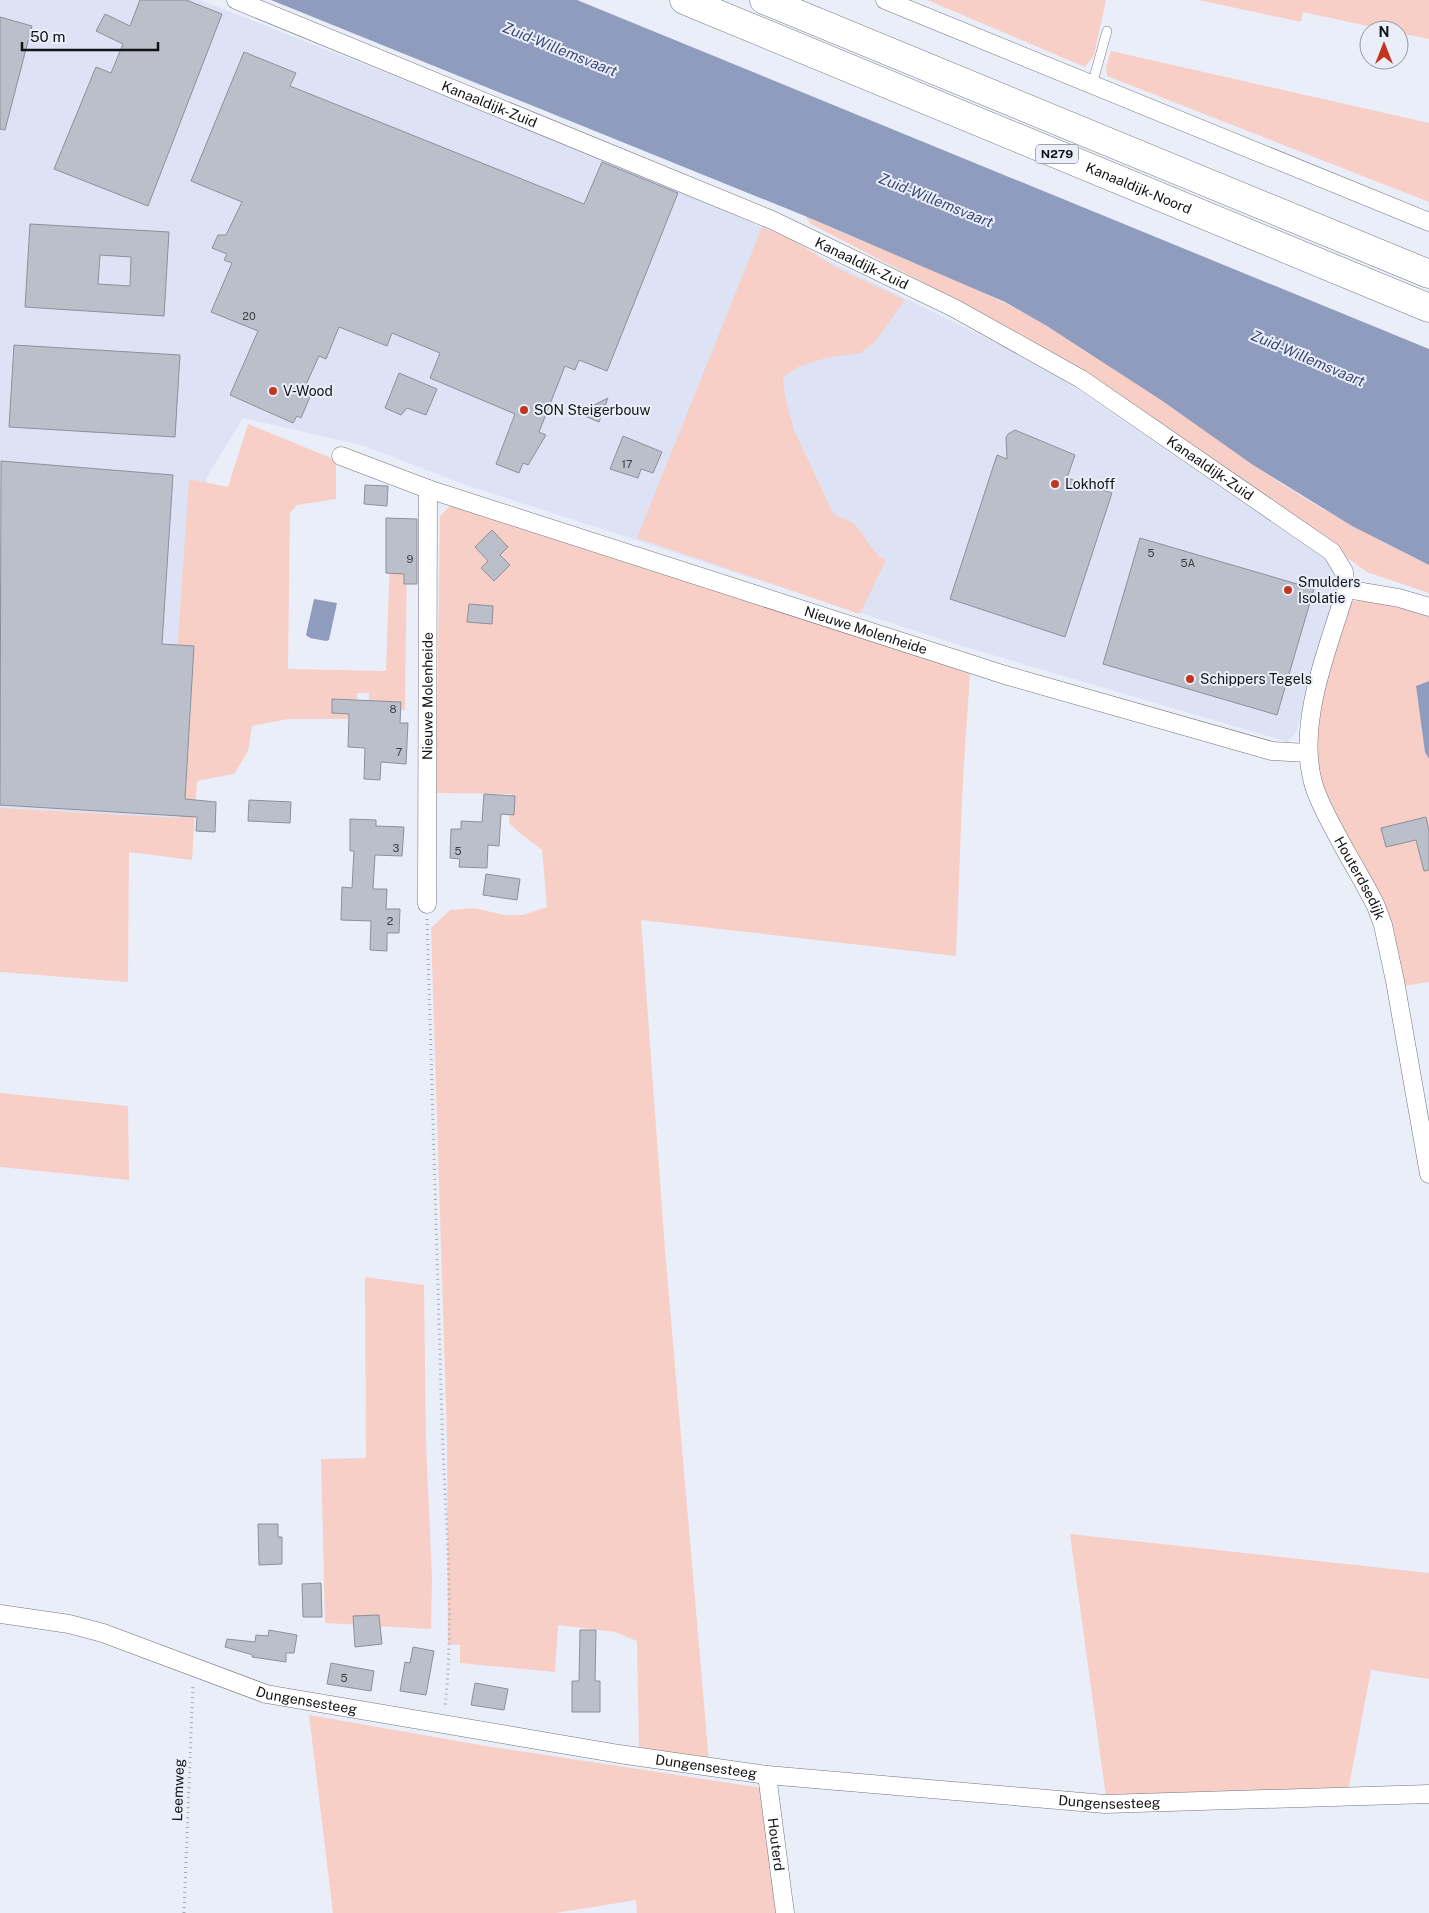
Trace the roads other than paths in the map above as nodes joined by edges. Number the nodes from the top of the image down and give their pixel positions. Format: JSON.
{"nodes":[{"id":1,"x":236,"y":0,"type":"edge"},
{"id":2,"x":684,"y":0,"type":"edge"},
{"id":3,"x":764,"y":0,"type":"edge"},
{"id":4,"x":885,"y":0,"type":"edge"},
{"id":5,"x":1107,"y":31,"type":"dead end"},
{"id":6,"x":1092,"y":85,"type":"junction"},
{"id":7,"x":1429,"y":222,"type":"edge"},
{"id":8,"x":1429,"y":274,"type":"edge"},
{"id":9,"x":1429,"y":308,"type":"edge"},
{"id":10,"x":341,"y":456,"type":"dead end"},
{"id":11,"x":428,"y":489,"type":"junction"},
{"id":12,"x":1346,"y":589,"type":"junction"},
{"id":13,"x":1429,"y":607,"type":"edge"},
{"id":14,"x":1308,"y":753,"type":"junction"},
{"id":15,"x":427,"y":904,"type":"road end"},
{"id":16,"x":1429,"y":1174,"type":"edge"},
{"id":17,"x":0,"y":1614,"type":"edge"},
{"id":18,"x":767,"y":1775,"type":"junction"},
{"id":19,"x":1429,"y":1794,"type":"edge"},
{"id":20,"x":786,"y":1913,"type":"edge"}],
"edges":[{"from":1,"to":12,"type":"street","name":"Kanaaldijk-Zuid"},
{"from":2,"to":9,"type":"highway","name":"Kanaaldijk-Noord","number":"N279"},
{"from":3,"to":8,"type":"highway","number":"N279"},
{"from":4,"to":6,"type":"street"},
{"from":5,"to":6,"type":"lane"},
{"from":6,"to":7,"type":"street"},
{"from":10,"to":11,"type":"street","name":"Nieuwe Molenheide"},
{"from":11,"to":14,"type":"street","name":"Nieuwe Molenheide"},
{"from":11,"to":15,"type":"street","name":"Nieuwe Molenheide"},
{"from":12,"to":13,"type":"street"},
{"from":12,"to":14,"type":"street","name":"Houterdsedijk"},
{"from":14,"to":16,"type":"street","name":"Houterdsedijk"},
{"from":17,"to":18,"type":"street","name":"Dungensesteeg"},
{"from":18,"to":19,"type":"street","name":"Dungensesteeg"},
{"from":18,"to":20,"type":"street","name":"Houterd"}]}
